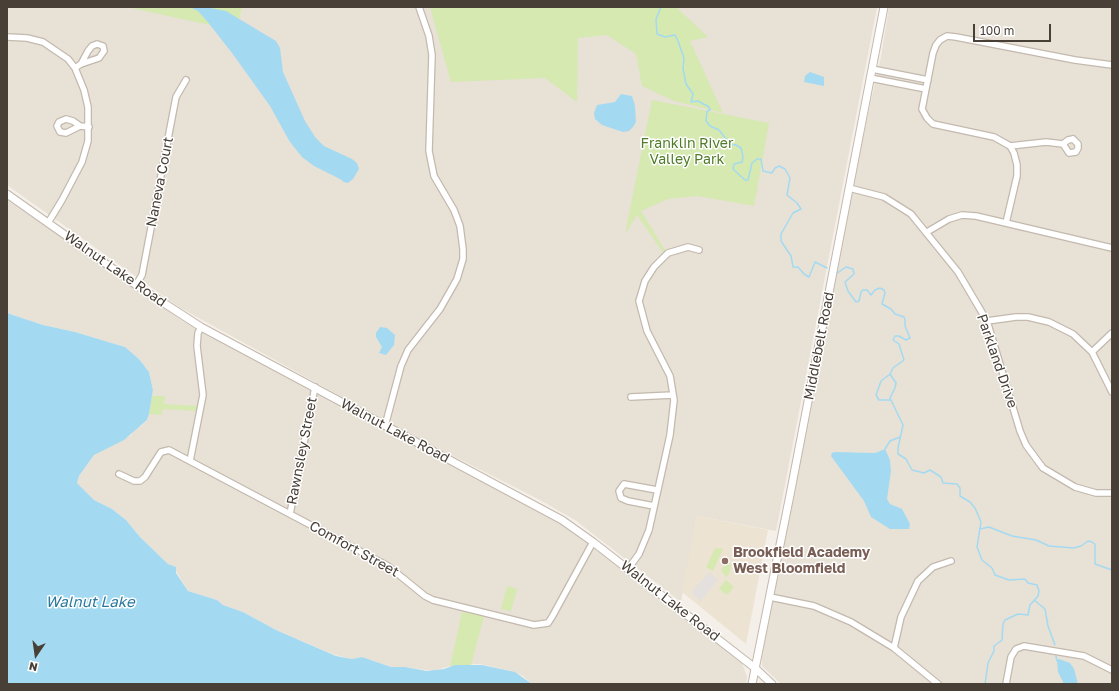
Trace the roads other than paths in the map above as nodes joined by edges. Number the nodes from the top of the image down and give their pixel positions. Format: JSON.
{"nodes":[{"id":1,"x":419,"y":7,"type":"edge"},
{"id":2,"x":884,"y":7,"type":"edge"},
{"id":3,"x":7,"y":38,"type":"edge"},
{"id":4,"x":81,"y":64,"type":"dead end"},
{"id":5,"x":1112,"y":65,"type":"edge"},
{"id":6,"x":75,"y":68,"type":"junction"},
{"id":7,"x":872,"y":69,"type":"junction"},
{"id":8,"x":870,"y":78,"type":"junction"},
{"id":9,"x":186,"y":80,"type":"dead end"},
{"id":10,"x":927,"y":85,"type":"junction"},
{"id":11,"x":80,"y":126,"type":"dead end"},
{"id":12,"x":89,"y":127,"type":"junction"},
{"id":13,"x":1063,"y":144,"type":"dead end"},
{"id":14,"x":1010,"y":146,"type":"junction"},
{"id":15,"x":849,"y":188,"type":"junction"},
{"id":16,"x":7,"y":194,"type":"edge"},
{"id":17,"x":48,"y":223,"type":"junction"},
{"id":18,"x":1006,"y":223,"type":"junction"},
{"id":19,"x":927,"y":232,"type":"junction"},
{"id":20,"x":1112,"y":248,"type":"edge"},
{"id":21,"x":699,"y":250,"type":"dead end"},
{"id":22,"x":136,"y":285,"type":"junction"},
{"id":23,"x":987,"y":321,"type":"junction"},
{"id":24,"x":201,"y":327,"type":"junction"},
{"id":25,"x":1112,"y":333,"type":"edge"},
{"id":26,"x":1092,"y":352,"type":"junction"},
{"id":27,"x":315,"y":387,"type":"junction"},
{"id":28,"x":1112,"y":392,"type":"edge"},
{"id":29,"x":673,"y":395,"type":"junction"},
{"id":30,"x":631,"y":397,"type":"dead end"},
{"id":31,"x":385,"y":426,"type":"junction"},
{"id":32,"x":190,"y":461,"type":"junction"},
{"id":33,"x":119,"y":474,"type":"dead end"},
{"id":34,"x":657,"y":490,"type":"junction"},
{"id":35,"x":1112,"y":493,"type":"edge"},
{"id":36,"x":654,"y":506,"type":"junction"},
{"id":37,"x":290,"y":514,"type":"junction"},
{"id":38,"x":593,"y":542,"type":"junction"},
{"id":39,"x":951,"y":561,"type":"dead end"},
{"id":40,"x":628,"y":569,"type":"junction"},
{"id":41,"x":770,"y":596,"type":"junction"},
{"id":42,"x":894,"y":648,"type":"junction"},
{"id":43,"x":755,"y":668,"type":"junction"},
{"id":44,"x":1112,"y":670,"type":"edge"},
{"id":45,"x":752,"y":684,"type":"edge"},
{"id":46,"x":772,"y":684,"type":"edge"},
{"id":47,"x":938,"y":684,"type":"edge"},
{"id":48,"x":1006,"y":684,"type":"edge"}],
"edges":[{"from":1,"to":31,"type":"street"},
{"from":2,"to":7,"type":"street","name":"Middlebelt Road"},
{"from":3,"to":6,"type":"street"},
{"from":4,"to":6,"type":"street"},
{"from":5,"to":10,"type":"street"},
{"from":6,"to":12,"type":"street"},
{"from":7,"to":8,"type":"street","name":"Middlebelt Road"},
{"from":7,"to":10,"type":"street"},
{"from":8,"to":10,"type":"street"},
{"from":8,"to":15,"type":"street","name":"Middlebelt Road"},
{"from":9,"to":22,"type":"street","name":"Naneva Court"},
{"from":10,"to":14,"type":"street"},
{"from":11,"to":12,"type":"street"},
{"from":12,"to":17,"type":"street"},
{"from":13,"to":14,"type":"street"},
{"from":14,"to":18,"type":"street"},
{"from":15,"to":19,"type":"street","name":"Parkland Drive"},
{"from":15,"to":41,"type":"street","name":"Middlebelt Road"},
{"from":16,"to":17,"type":"street","name":"Walnut Lake Road"},
{"from":17,"to":22,"type":"street","name":"Walnut Lake Road"},
{"from":18,"to":19,"type":"street"},
{"from":18,"to":20,"type":"street"},
{"from":19,"to":23,"type":"street","name":"Parkland Drive"},
{"from":21,"to":29,"type":"street"},
{"from":22,"to":24,"type":"street","name":"Walnut Lake Road"},
{"from":23,"to":26,"type":"street"},
{"from":23,"to":35,"type":"street","name":"Parkland Drive"},
{"from":24,"to":27,"type":"street","name":"Walnut Lake Road"},
{"from":24,"to":32,"type":"street"},
{"from":25,"to":26,"type":"street"},
{"from":26,"to":28,"type":"street"},
{"from":27,"to":31,"type":"street","name":"Walnut Lake Road"},
{"from":27,"to":37,"type":"street","name":"Rawnsley Street"},
{"from":29,"to":30,"type":"street"},
{"from":29,"to":34,"type":"street"},
{"from":31,"to":38,"type":"street","name":"Walnut Lake Road"},
{"from":32,"to":33,"type":"street","name":"Comfort Street"},
{"from":32,"to":37,"type":"street","name":"Comfort Street"},
{"from":34,"to":36,"type":"street"},
{"from":34,"to":36,"type":"street"},
{"from":36,"to":40,"type":"street"},
{"from":37,"to":38,"type":"street","name":"Comfort Street"},
{"from":38,"to":40,"type":"street","name":"Walnut Lake Road"},
{"from":39,"to":42,"type":"street"},
{"from":40,"to":43,"type":"street","name":"Walnut Lake Road"},
{"from":41,"to":42,"type":"street"},
{"from":41,"to":43,"type":"street","name":"Middlebelt Road"},
{"from":42,"to":47,"type":"street"},
{"from":43,"to":45,"type":"street","name":"Middlebelt Road"},
{"from":43,"to":46,"type":"street","name":"Walnut Lake Road"},
{"from":44,"to":48,"type":"street"}]}
